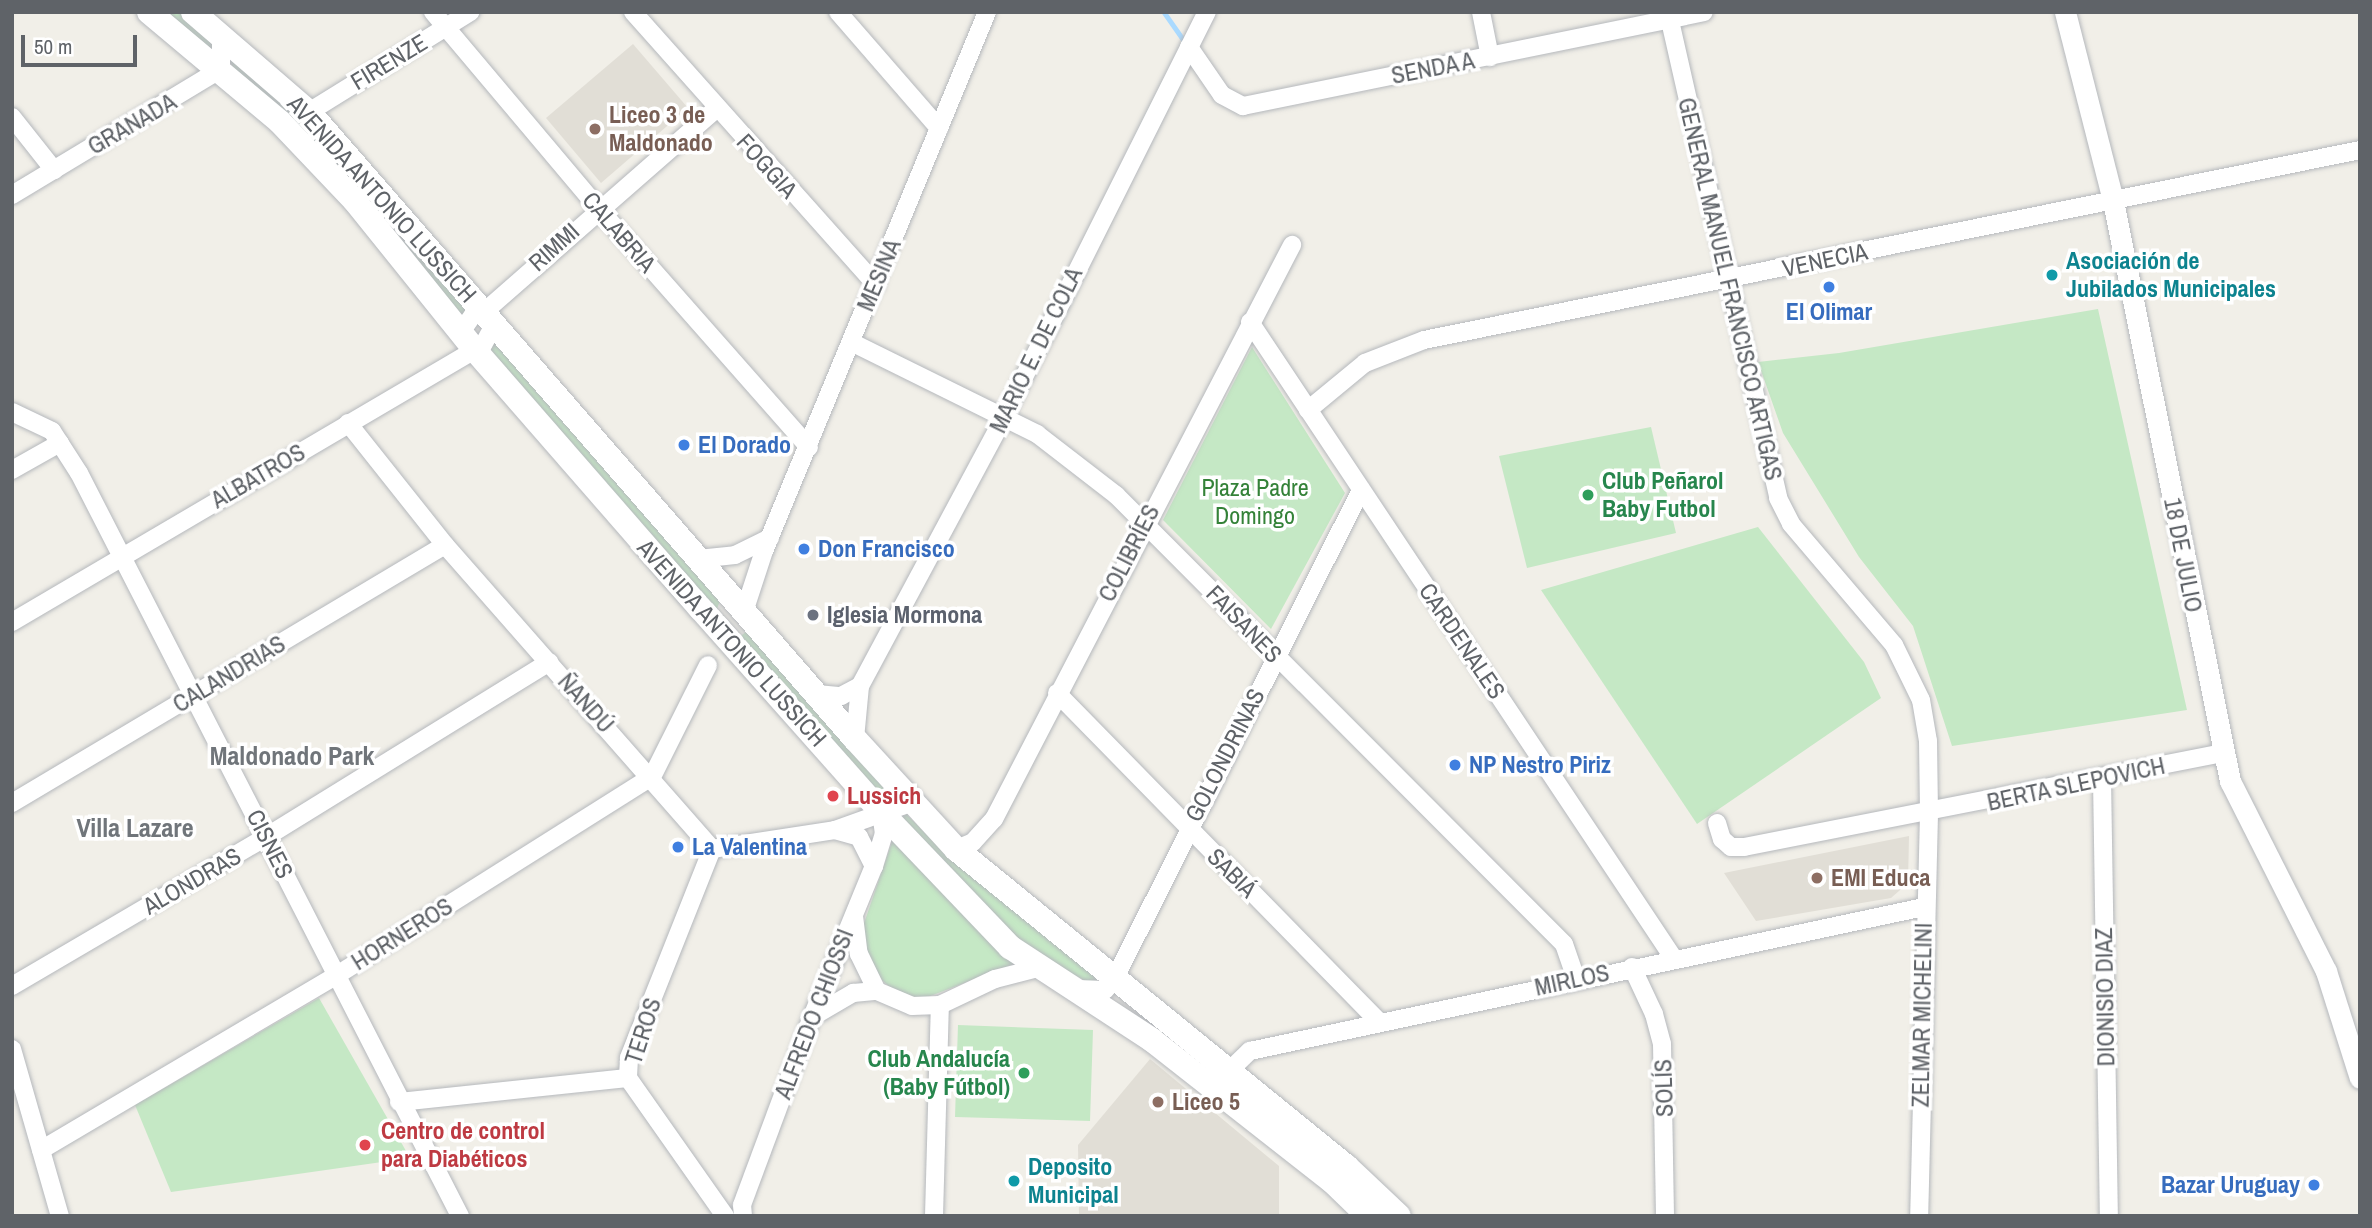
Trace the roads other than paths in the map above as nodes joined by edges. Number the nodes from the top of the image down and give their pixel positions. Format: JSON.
{"nodes":[{"id":1,"x":149,"y":12,"type":"edge"},
{"id":2,"x":193,"y":12,"type":"edge"},
{"id":3,"x":433,"y":12,"type":"edge"},
{"id":4,"x":470,"y":12,"type":"edge"},
{"id":5,"x":633,"y":12,"type":"edge"},
{"id":6,"x":838,"y":12,"type":"edge"},
{"id":7,"x":987,"y":12,"type":"edge"},
{"id":8,"x":1207,"y":12,"type":"edge"},
{"id":9,"x":1481,"y":12,"type":"edge"},
{"id":10,"x":1704,"y":12,"type":"edge"},
{"id":11,"x":2065,"y":12,"type":"edge"},
{"id":12,"x":1669,"y":16,"type":"edge"},
{"id":13,"x":445,"y":27,"type":"junction"},
{"id":14,"x":221,"y":34,"type":"junction"},
{"id":15,"x":1189,"y":47,"type":"junction"},
{"id":16,"x":1490,"y":57,"type":"junction"},
{"id":17,"x":220,"y":69,"type":"junction"},
{"id":18,"x":716,"y":109,"type":"junction"},
{"id":19,"x":309,"y":112,"type":"junction"},
{"id":20,"x":12,"y":117,"type":"edge"},
{"id":21,"x":939,"y":128,"type":"junction"},
{"id":22,"x":2360,"y":150,"type":"edge"},
{"id":23,"x":54,"y":170,"type":"junction"},
{"id":24,"x":12,"y":195,"type":"edge"},
{"id":25,"x":2113,"y":201,"type":"junction"},
{"id":26,"x":598,"y":208,"type":"junction"},
{"id":27,"x":1292,"y":245,"type":"dead end"},
{"id":28,"x":1726,"y":281,"type":"junction"},
{"id":29,"x":876,"y":285,"type":"junction"},
{"id":30,"x":489,"y":317,"type":"junction"},
{"id":31,"x":1251,"y":322,"type":"junction"},
{"id":32,"x":467,"y":340,"type":"junction"},
{"id":33,"x":851,"y":342,"type":"junction"},
{"id":34,"x":1308,"y":410,"type":"junction"},
{"id":35,"x":12,"y":412,"type":"edge"},
{"id":36,"x":1004,"y":417,"type":"junction"},
{"id":37,"x":348,"y":424,"type":"junction"},
{"id":38,"x":60,"y":443,"type":"junction"},
{"id":39,"x":809,"y":447,"type":"junction"},
{"id":40,"x":12,"y":470,"type":"edge"},
{"id":41,"x":1361,"y":490,"type":"junction"},
{"id":42,"x":1145,"y":522,"type":"junction"},
{"id":43,"x":767,"y":544,"type":"junction"},
{"id":44,"x":445,"y":545,"type":"junction"},
{"id":45,"x":121,"y":556,"type":"junction"},
{"id":46,"x":698,"y":559,"type":"junction"},
{"id":47,"x":740,"y":603,"type":"junction"},
{"id":48,"x":12,"y":622,"type":"edge"},
{"id":49,"x":718,"y":627,"type":"junction"},
{"id":50,"x":1276,"y":656,"type":"junction"},
{"id":51,"x":549,"y":662,"type":"junction"},
{"id":52,"x":708,"y":664,"type":"dead end"},
{"id":53,"x":860,"y":686,"type":"junction"},
{"id":54,"x":1057,"y":693,"type":"junction"},
{"id":55,"x":817,"y":694,"type":"junction"},
{"id":56,"x":193,"y":696,"type":"junction"},
{"id":57,"x":855,"y":739,"type":"junction"},
{"id":58,"x":2223,"y":754,"type":"junction"},
{"id":59,"x":652,"y":777,"type":"junction"},
{"id":60,"x":2102,"y":778,"type":"junction"},
{"id":61,"x":913,"y":802,"type":"junction"},
{"id":62,"x":12,"y":803,"type":"edge"},
{"id":63,"x":881,"y":812,"type":"junction"},
{"id":64,"x":1929,"y":814,"type":"junction"},
{"id":65,"x":1717,"y":823,"type":"dead end"},
{"id":66,"x":1188,"y":828,"type":"junction"},
{"id":67,"x":835,"y":830,"type":"junction"},
{"id":68,"x":266,"y":838,"type":"junction"},
{"id":69,"x":712,"y":849,"type":"junction"},
{"id":70,"x":956,"y":849,"type":"junction"},
{"id":71,"x":873,"y":866,"type":"junction"},
{"id":72,"x":1924,"y":907,"type":"junction"},
{"id":73,"x":854,"y":913,"type":"junction"},
{"id":74,"x":1674,"y":959,"type":"junction"},
{"id":75,"x":1632,"y":967,"type":"junction"},
{"id":76,"x":1038,"y":968,"type":"junction"},
{"id":77,"x":337,"y":975,"type":"junction"},
{"id":78,"x":1576,"y":978,"type":"junction"},
{"id":79,"x":1114,"y":980,"type":"junction"},
{"id":80,"x":12,"y":986,"type":"edge"},
{"id":81,"x":1074,"y":988,"type":"junction"},
{"id":82,"x":877,"y":991,"type":"junction"},
{"id":83,"x":940,"y":1005,"type":"junction"},
{"id":84,"x":812,"y":1017,"type":"junction"},
{"id":85,"x":1379,"y":1022,"type":"junction"},
{"id":86,"x":12,"y":1049,"type":"edge"},
{"id":87,"x":1230,"y":1070,"type":"junction"},
{"id":88,"x":628,"y":1078,"type":"junction"},
{"id":89,"x":2360,"y":1078,"type":"edge"},
{"id":90,"x":399,"y":1102,"type":"junction"},
{"id":91,"x":41,"y":1150,"type":"junction"},
{"id":92,"x":60,"y":1216,"type":"edge"},
{"id":93,"x":460,"y":1216,"type":"edge"},
{"id":94,"x":725,"y":1216,"type":"edge"},
{"id":95,"x":743,"y":1216,"type":"edge"},
{"id":96,"x":934,"y":1216,"type":"edge"},
{"id":97,"x":1368,"y":1216,"type":"edge"},
{"id":98,"x":1399,"y":1216,"type":"edge"},
{"id":99,"x":1665,"y":1216,"type":"edge"},
{"id":100,"x":1919,"y":1216,"type":"edge"},
{"id":101,"x":2109,"y":1216,"type":"edge"}],
"edges":[{"from":1,"to":17,"type":"main road","name":"AVENIDA ANTONIO LUSSICH"},
{"from":2,"to":14,"type":"main road","name":"AVENIDA ANTONIO LUSSICH"},
{"from":3,"to":13,"type":"street","name":"CALABRIA"},
{"from":4,"to":13,"type":"street","name":"FIRENZE"},
{"from":5,"to":18,"type":"street","name":"FOGGIA"},
{"from":6,"to":21,"type":"street"},
{"from":7,"to":21,"type":"street","name":"MESINA"},
{"from":8,"to":15,"type":"street","name":"MARIO E. DE COLA"},
{"from":9,"to":16,"type":"street"},
{"from":10,"to":12,"type":"street","name":"SENDA A"},
{"from":11,"to":25,"type":"street","name":"18 DE JULIO"},
{"from":12,"to":16,"type":"street","name":"SENDA A"},
{"from":12,"to":28,"type":"street","name":"GENERAL MANUEL FRANCISCO ARTIGAS"},
{"from":13,"to":19,"type":"street","name":"FIRENZE"},
{"from":13,"to":26,"type":"street","name":"CALABRIA"},
{"from":14,"to":17,"type":"street"},
{"from":14,"to":19,"type":"main road","name":"AVENIDA ANTONIO LUSSICH"},
{"from":15,"to":16,"type":"street","name":"SENDA A"},
{"from":15,"to":36,"type":"street","name":"MARIO E. DE COLA"},
{"from":17,"to":23,"type":"street","name":"GRANADA"},
{"from":17,"to":32,"type":"main road","name":"AVENIDA ANTONIO LUSSICH"},
{"from":18,"to":26,"type":"street","name":"RIMMI"},
{"from":18,"to":29,"type":"street","name":"FOGGIA"},
{"from":19,"to":30,"type":"main road","name":"AVENIDA ANTONIO LUSSICH"},
{"from":20,"to":23,"type":"street"},
{"from":21,"to":29,"type":"street","name":"MESINA"},
{"from":22,"to":25,"type":"street","name":"VENECIA"},
{"from":23,"to":24,"type":"street","name":"GRANADA"},
{"from":25,"to":28,"type":"street","name":"VENECIA"},
{"from":25,"to":58,"type":"street","name":"18 DE JULIO"},
{"from":26,"to":30,"type":"street","name":"RIMMI"},
{"from":26,"to":39,"type":"street","name":"CALABRIA"},
{"from":27,"to":31,"type":"street","name":"COLIBRÍES"},
{"from":28,"to":34,"type":"street","name":"VENECIA"},
{"from":28,"to":64,"type":"street","name":"GENERAL MANUEL FRANCISCO ARTIGAS"},
{"from":29,"to":33,"type":"street","name":"MESINA"},
{"from":30,"to":32,"type":"street","name":"RIMMI"},
{"from":30,"to":32,"type":"street","name":"ALBATROS"},
{"from":30,"to":46,"type":"main road","name":"AVENIDA ANTONIO LUSSICH"},
{"from":31,"to":34,"type":"street","name":"CARDENALES"},
{"from":31,"to":42,"type":"street","name":"COLIBRÍES"},
{"from":32,"to":37,"type":"street","name":"ALBATROS"},
{"from":32,"to":49,"type":"main road","name":"AVENIDA ANTONIO LUSSICH"},
{"from":33,"to":36,"type":"street","name":"FAISANES"},
{"from":33,"to":39,"type":"street","name":"MESINA"},
{"from":34,"to":41,"type":"street","name":"CARDENALES"},
{"from":35,"to":38,"type":"street","name":"CISNES"},
{"from":36,"to":42,"type":"street","name":"FAISANES"},
{"from":36,"to":53,"type":"street","name":"MARIO E. DE COLA"},
{"from":37,"to":44,"type":"street","name":"ÑANDÚ"},
{"from":37,"to":45,"type":"street","name":"ALBATROS"},
{"from":38,"to":40,"type":"street"},
{"from":38,"to":45,"type":"street","name":"CISNES"},
{"from":39,"to":43,"type":"street","name":"MESINA"},
{"from":41,"to":50,"type":"street","name":"GOLONDRINAS"},
{"from":41,"to":74,"type":"street","name":"CARDENALES"},
{"from":42,"to":50,"type":"street","name":"FAISANES"},
{"from":42,"to":54,"type":"street","name":"COLIBRÍES"},
{"from":43,"to":46,"type":"street"},
{"from":43,"to":47,"type":"street","name":"MESINA"},
{"from":44,"to":51,"type":"street","name":"ÑANDÚ"},
{"from":44,"to":56,"type":"street","name":"CALANDRIAS"},
{"from":45,"to":48,"type":"street","name":"ALBATROS"},
{"from":45,"to":56,"type":"street","name":"CISNES"},
{"from":46,"to":47,"type":"main road","name":"AVENIDA ANTONIO LUSSICH"},
{"from":47,"to":49,"type":"street","name":"MESINA"},
{"from":47,"to":55,"type":"main road","name":"AVENIDA ANTONIO LUSSICH"},
{"from":49,"to":63,"type":"main road","name":"AVENIDA ANTONIO LUSSICH"},
{"from":50,"to":66,"type":"street","name":"GOLONDRINAS"},
{"from":50,"to":78,"type":"street","name":"FAISANES"},
{"from":51,"to":59,"type":"street","name":"ÑANDÚ"},
{"from":51,"to":68,"type":"street","name":"ALONDRAS"},
{"from":52,"to":59,"type":"street"},
{"from":53,"to":55,"type":"street"},
{"from":53,"to":57,"type":"street","name":"MARIO E. DE COLA"},
{"from":54,"to":66,"type":"street","name":"SABIÁ"},
{"from":54,"to":70,"type":"street","name":"COLIBRÍES"},
{"from":55,"to":57,"type":"main road","name":"AVENIDA ANTONIO LUSSICH"},
{"from":56,"to":62,"type":"street","name":"CALANDRIAS"},
{"from":56,"to":68,"type":"street","name":"CISNES"},
{"from":57,"to":61,"type":"main road","name":"AVENIDA ANTONIO LUSSICH"},
{"from":58,"to":60,"type":"street","name":"BERTA SLEPOVICH"},
{"from":58,"to":89,"type":"street","name":"18 DE JULIO"},
{"from":59,"to":69,"type":"street","name":"ÑANDÚ"},
{"from":59,"to":77,"type":"street","name":"HORNEROS"},
{"from":60,"to":64,"type":"street","name":"BERTA SLEPOVICH"},
{"from":60,"to":101,"type":"street","name":"DIONISIO DIAZ"},
{"from":61,"to":63,"type":"street"},
{"from":61,"to":70,"type":"main road","name":"AVENIDA ANTONIO LUSSICH"},
{"from":63,"to":67,"type":"street"},
{"from":63,"to":71,"type":"street","name":"ALFREDO CHIOSSI"},
{"from":63,"to":76,"type":"main road","name":"AVENIDA ANTONIO LUSSICH"},
{"from":64,"to":65,"type":"street","name":"BERTA SLEPOVICH"},
{"from":64,"to":72,"type":"street","name":"ZELMAR MICHELINI"},
{"from":66,"to":79,"type":"street","name":"GOLONDRINAS"},
{"from":66,"to":85,"type":"street","name":"SABIÁ"},
{"from":67,"to":69,"type":"street"},
{"from":67,"to":71,"type":"street"},
{"from":68,"to":77,"type":"street","name":"CISNES"},
{"from":68,"to":80,"type":"street","name":"ALONDRAS"},
{"from":69,"to":88,"type":"street","name":"TEROS"},
{"from":70,"to":79,"type":"main road","name":"AVENIDA ANTONIO LUSSICH"},
{"from":71,"to":73,"type":"street","name":"ALFREDO CHIOSSI"},
{"from":72,"to":74,"type":"street","name":"MIRLOS"},
{"from":72,"to":100,"type":"street","name":"ZELMAR MICHELINI"},
{"from":73,"to":82,"type":"street"},
{"from":73,"to":84,"type":"street","name":"ALFREDO CHIOSSI"},
{"from":74,"to":75,"type":"street","name":"MIRLOS"},
{"from":75,"to":78,"type":"street","name":"MIRLOS"},
{"from":75,"to":99,"type":"street","name":"SOLÍS"},
{"from":76,"to":81,"type":"main road","name":"AVENIDA ANTONIO LUSSICH"},
{"from":76,"to":83,"type":"street"},
{"from":77,"to":90,"type":"street","name":"CISNES"},
{"from":77,"to":91,"type":"street","name":"HORNEROS"},
{"from":78,"to":85,"type":"street","name":"MIRLOS"},
{"from":79,"to":81,"type":"street"},
{"from":79,"to":87,"type":"main road","name":"AVENIDA ANTONIO LUSSICH"},
{"from":81,"to":97,"type":"main road","name":"AVENIDA ANTONIO LUSSICH"},
{"from":82,"to":83,"type":"street"},
{"from":82,"to":84,"type":"street"},
{"from":83,"to":96,"type":"street"},
{"from":84,"to":95,"type":"street","name":"ALFREDO CHIOSSI"},
{"from":85,"to":87,"type":"street","name":"MIRLOS"},
{"from":86,"to":91,"type":"street"},
{"from":87,"to":98,"type":"main road","name":"AVENIDA ANTONIO LUSSICH"},
{"from":88,"to":90,"type":"street","name":"TEROS"},
{"from":88,"to":94,"type":"street"},
{"from":90,"to":93,"type":"street","name":"CISNES"},
{"from":91,"to":92,"type":"street"}]}
